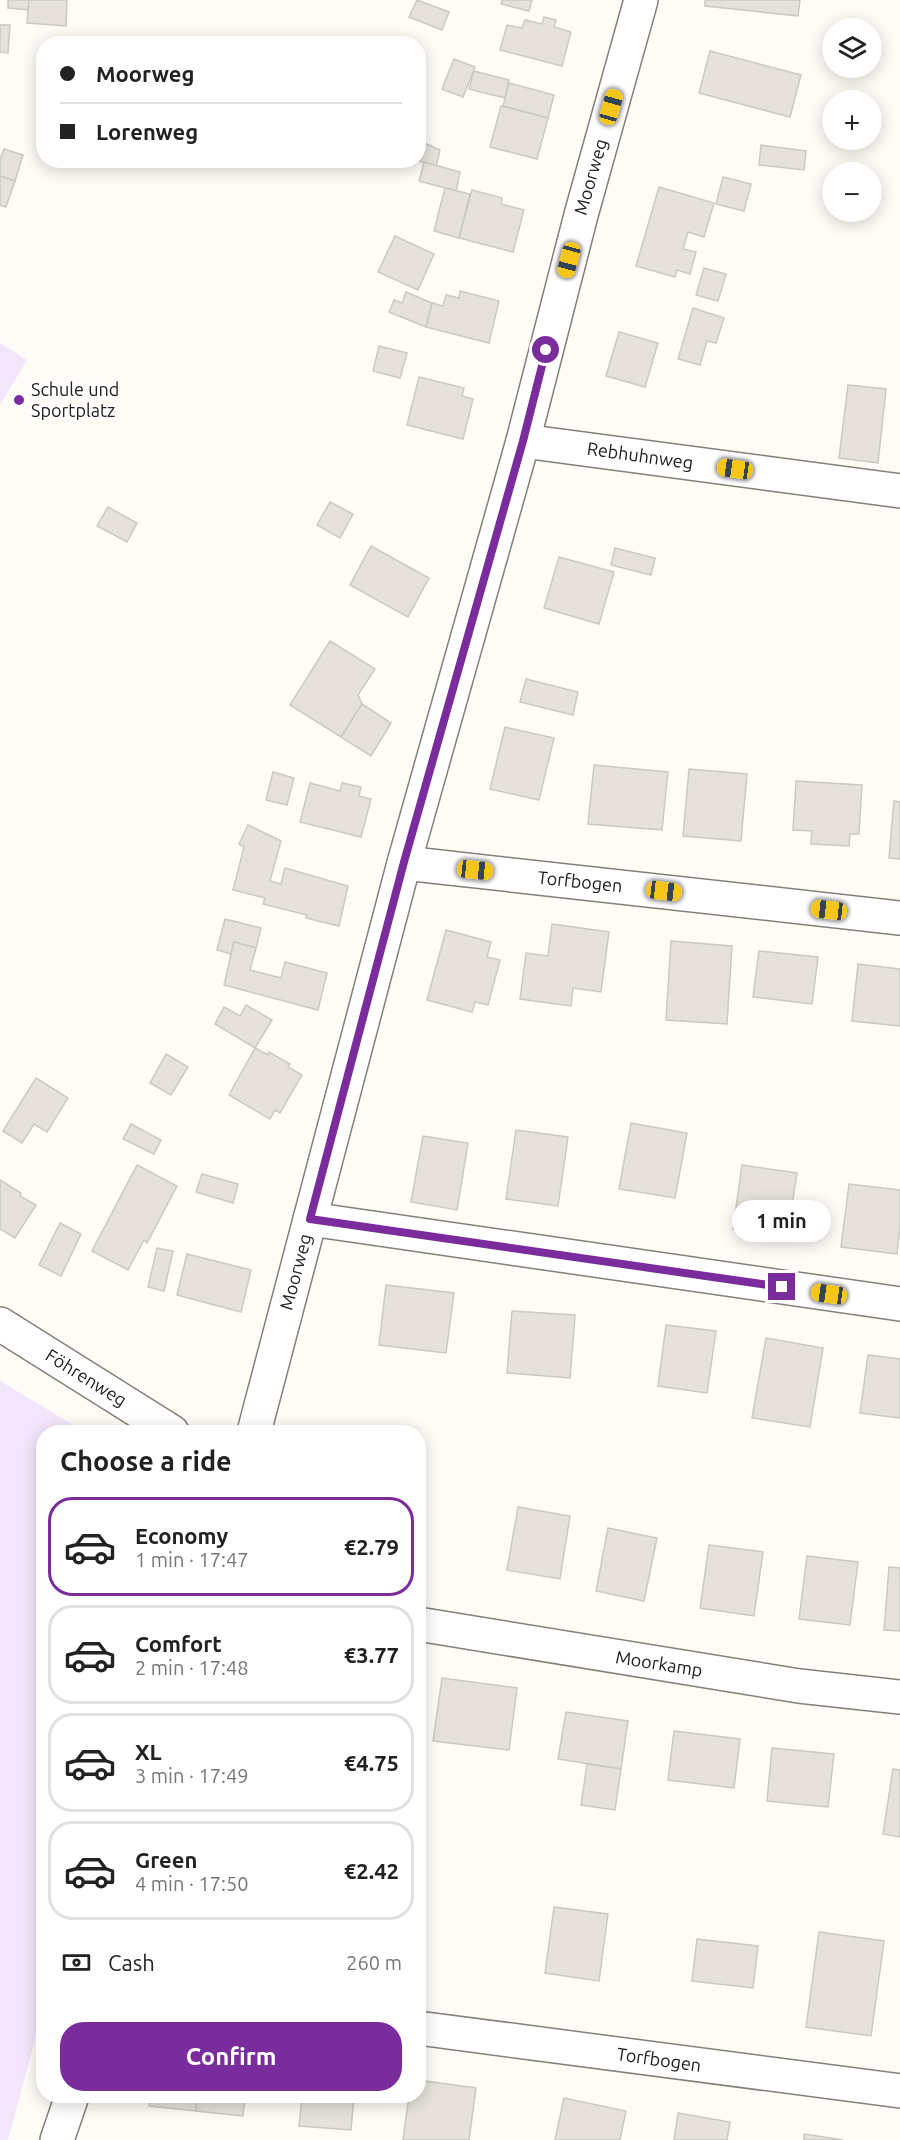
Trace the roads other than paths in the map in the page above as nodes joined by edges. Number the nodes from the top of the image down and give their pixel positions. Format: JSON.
{"nodes":[{"id":1,"x":641,"y":0,"type":"edge"},
{"id":2,"x":523,"y":441,"type":"junction"},
{"id":3,"x":900,"y":490,"type":"edge"},
{"id":4,"x":404,"y":862,"type":"junction"},
{"id":5,"x":900,"y":918,"type":"edge"},
{"id":6,"x":310,"y":1219,"type":"junction"},
{"id":7,"x":900,"y":1304,"type":"edge"},
{"id":8,"x":0,"y":1324,"type":"edge"},
{"id":9,"x":161,"y":1425,"type":"edge"},
{"id":10,"x":256,"y":1425,"type":"edge"},
{"id":11,"x":426,"y":1625,"type":"edge"},
{"id":12,"x":900,"y":1697,"type":"edge"},
{"id":13,"x":426,"y":2029,"type":"edge"},
{"id":14,"x":900,"y":2091,"type":"edge"},
{"id":15,"x":70,"y":2103,"type":"edge"},
{"id":16,"x":57,"y":2140,"type":"edge"}],
"edges":[{"from":1,"to":2,"type":"street","name":"Moorweg"},
{"from":2,"to":3,"type":"street","name":"Rebhuhnweg"},
{"from":2,"to":4,"type":"street","name":"Moorweg"},
{"from":4,"to":5,"type":"street","name":"Torfbogen"},
{"from":4,"to":6,"type":"street","name":"Moorweg"},
{"from":6,"to":7,"type":"street"},
{"from":6,"to":10,"type":"street","name":"Moorweg"},
{"from":8,"to":9,"type":"street","name":"Föhrenweg"},
{"from":11,"to":12,"type":"street","name":"Moorkamp"},
{"from":13,"to":14,"type":"street","name":"Torfbogen"},
{"from":15,"to":16,"type":"street"}]}
